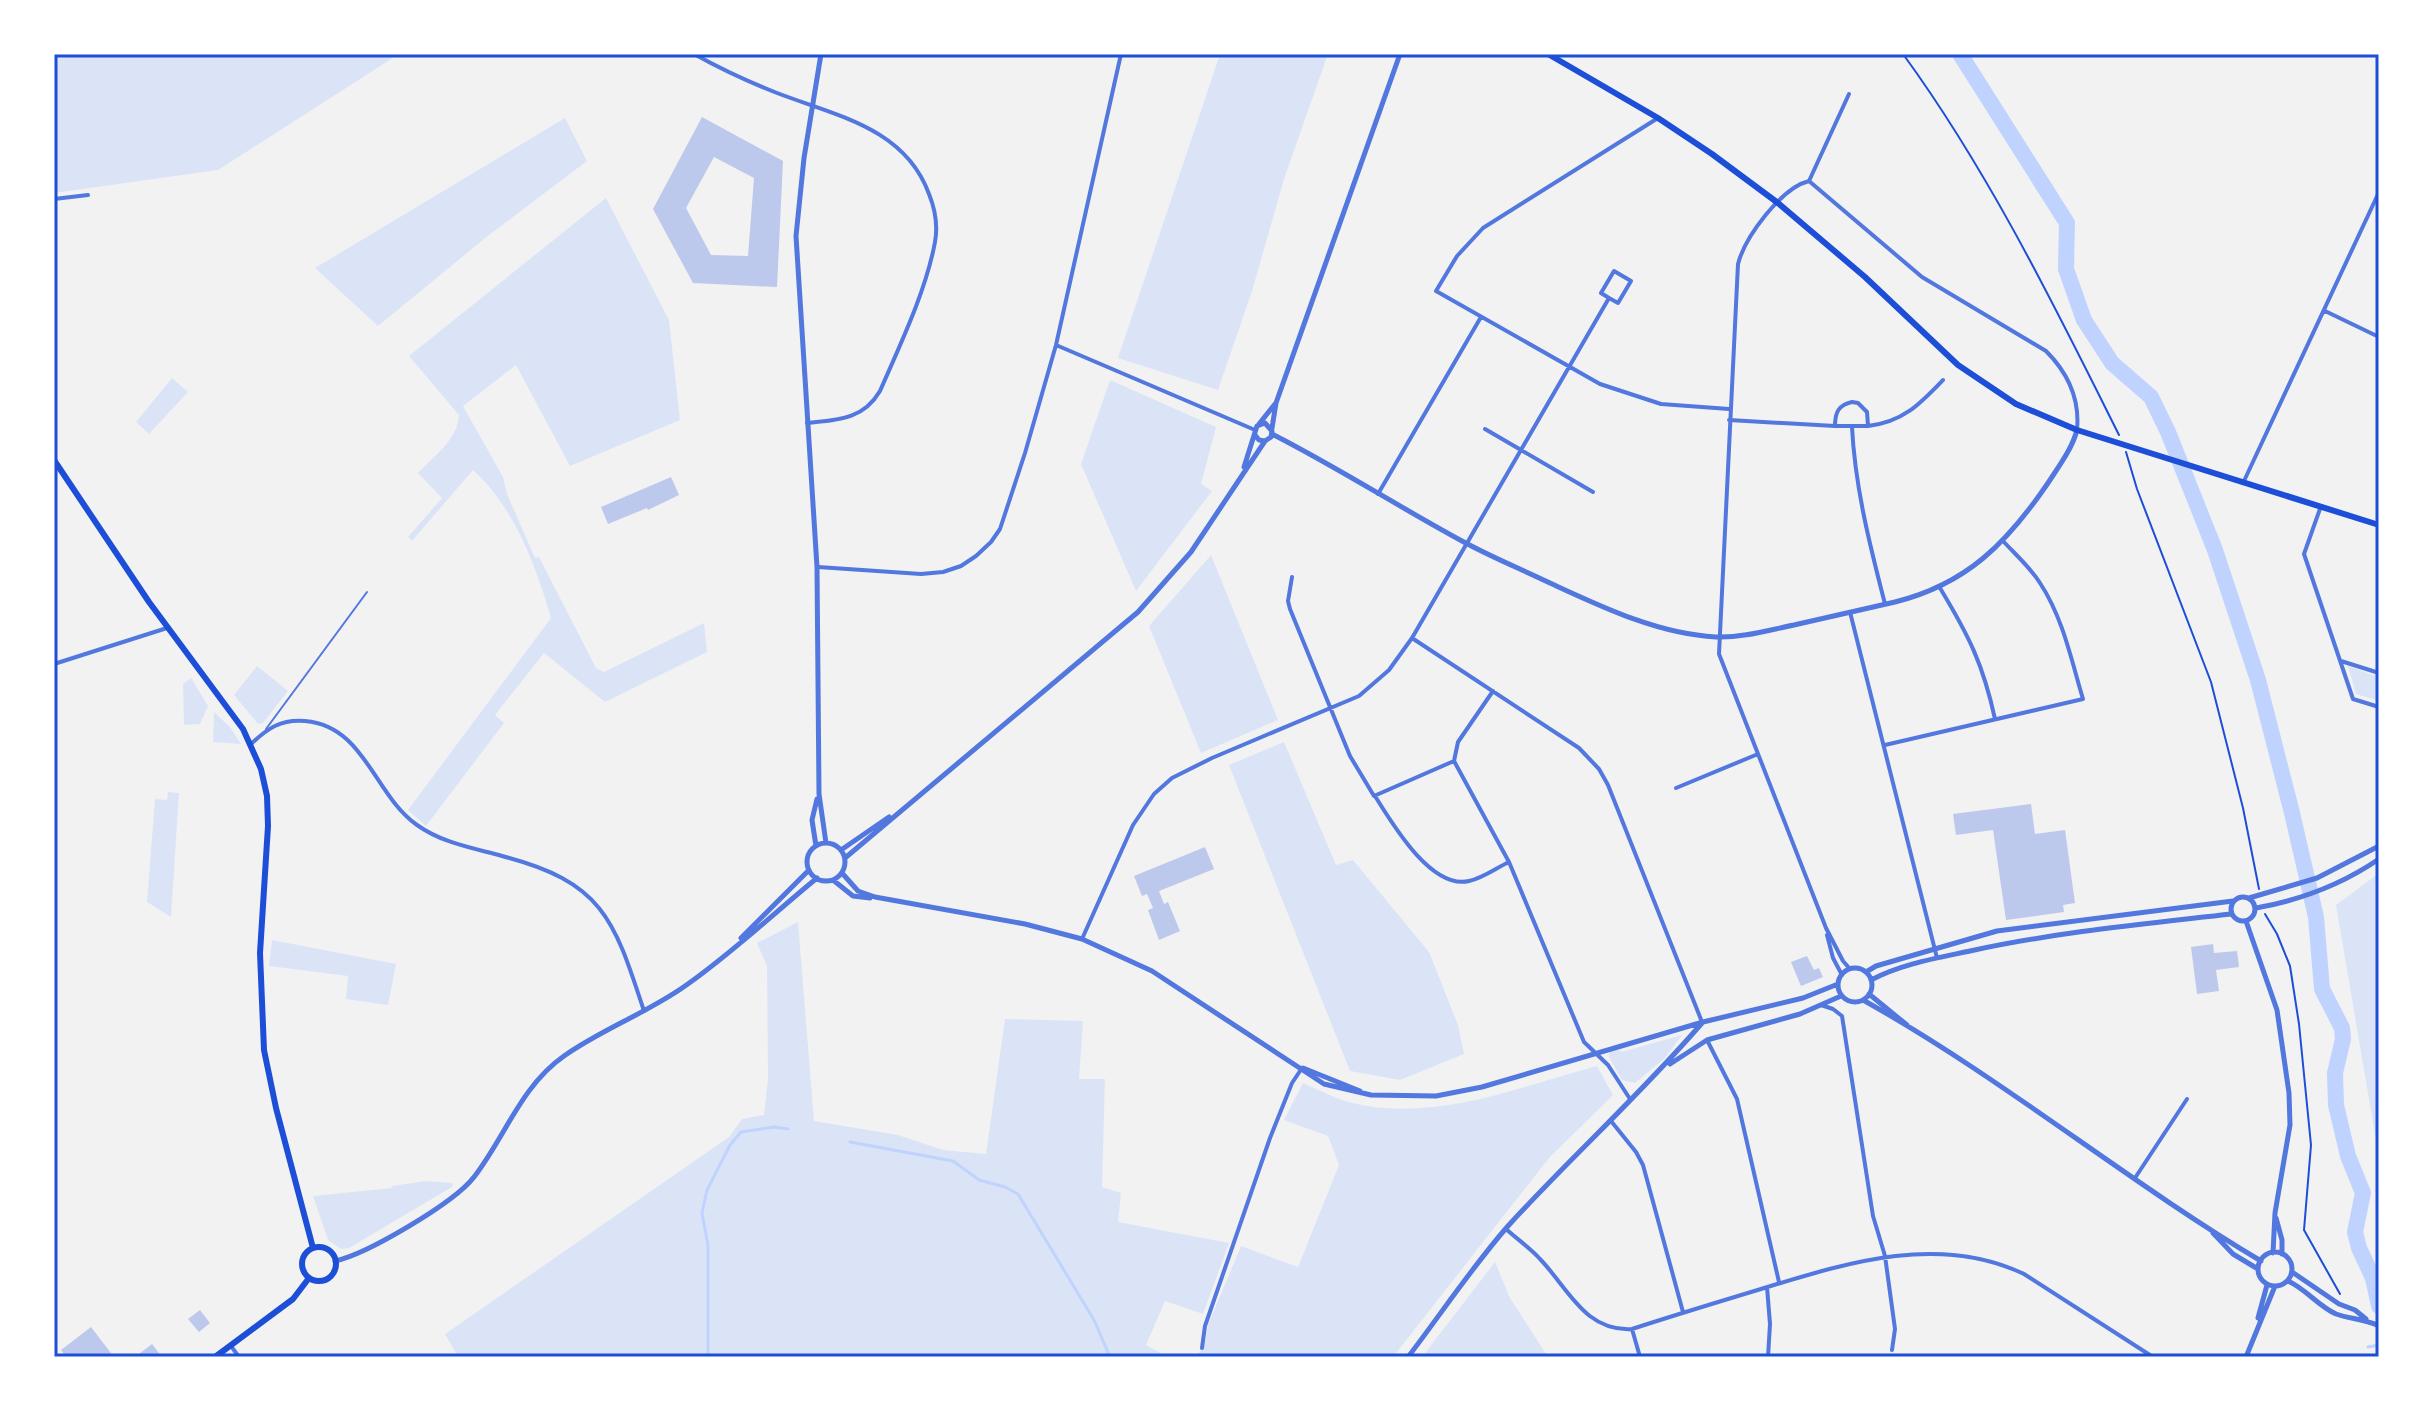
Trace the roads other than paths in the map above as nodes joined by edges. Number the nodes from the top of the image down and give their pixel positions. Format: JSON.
{"nodes":[{"id":1,"x":694,"y":54,"type":"edge"},
{"id":2,"x":821,"y":54,"type":"edge"},
{"id":3,"x":1121,"y":54,"type":"edge"},
{"id":4,"x":1400,"y":54,"type":"edge"},
{"id":5,"x":1548,"y":54,"type":"edge"},
{"id":6,"x":1849,"y":94,"type":"dead end"},
{"id":7,"x":814,"y":107,"type":"junction"},
{"id":8,"x":1658,"y":118,"type":"junction"},
{"id":9,"x":1809,"y":181,"type":"junction"},
{"id":10,"x":2379,"y":192,"type":"edge"},
{"id":11,"x":88,"y":195,"type":"dead end"},
{"id":12,"x":54,"y":199,"type":"edge"},
{"id":13,"x":1778,"y":203,"type":"junction"},
{"id":14,"x":1609,"y":298,"type":"junction"},
{"id":15,"x":2325,"y":311,"type":"junction"},
{"id":16,"x":1481,"y":317,"type":"junction"},
{"id":17,"x":2379,"y":337,"type":"edge"},
{"id":18,"x":1056,"y":345,"type":"junction"},
{"id":19,"x":1570,"y":367,"type":"junction"},
{"id":20,"x":1943,"y":380,"type":"dead end"},
{"id":21,"x":1276,"y":403,"type":"junction"},
{"id":22,"x":1730,"y":409,"type":"junction"},
{"id":23,"x":1729,"y":420,"type":"junction"},
{"id":24,"x":807,"y":423,"type":"junction"},
{"id":25,"x":1835,"y":426,"type":"junction"},
{"id":26,"x":1868,"y":426,"type":"junction"},
{"id":27,"x":1852,"y":427,"type":"junction"},
{"id":28,"x":1485,"y":429,"type":"dead end"},
{"id":29,"x":1256,"y":430,"type":"junction"},
{"id":30,"x":2077,"y":430,"type":"junction"},
{"id":31,"x":1272,"y":431,"type":"junction"},
{"id":32,"x":1265,"y":441,"type":"junction"},
{"id":33,"x":1521,"y":449,"type":"junction"},
{"id":34,"x":54,"y":460,"type":"edge"},
{"id":35,"x":1241,"y":476,"type":"junction"},
{"id":36,"x":2244,"y":481,"type":"junction"},
{"id":37,"x":1593,"y":492,"type":"dead end"},
{"id":38,"x":1378,"y":494,"type":"junction"},
{"id":39,"x":2321,"y":506,"type":"junction"},
{"id":40,"x":2379,"y":525,"type":"edge"},
{"id":41,"x":2003,"y":541,"type":"junction"},
{"id":42,"x":1465,"y":543,"type":"junction"},
{"id":43,"x":817,"y":567,"type":"junction"},
{"id":44,"x":1292,"y":577,"type":"dead end"},
{"id":45,"x":1940,"y":588,"type":"junction"},
{"id":46,"x":367,"y":592,"type":"dead end"},
{"id":47,"x":1885,"y":604,"type":"junction"},
{"id":48,"x":1850,"y":612,"type":"junction"},
{"id":49,"x":167,"y":628,"type":"junction"},
{"id":50,"x":1719,"y":637,"type":"junction"},
{"id":51,"x":1412,"y":638,"type":"junction"},
{"id":52,"x":2341,"y":661,"type":"junction"},
{"id":53,"x":54,"y":664,"type":"edge"},
{"id":54,"x":2379,"y":673,"type":"edge"},
{"id":55,"x":1493,"y":691,"type":"junction"},
{"id":56,"x":2379,"y":707,"type":"edge"},
{"id":57,"x":1330,"y":710,"type":"junction"},
{"id":58,"x":1995,"y":719,"type":"junction"},
{"id":59,"x":265,"y":730,"type":"junction"},
{"id":60,"x":251,"y":744,"type":"junction"},
{"id":61,"x":1885,"y":745,"type":"junction"},
{"id":62,"x":1758,"y":754,"type":"junction"},
{"id":63,"x":1454,"y":761,"type":"junction"},
{"id":64,"x":1676,"y":788,"type":"dead end"},
{"id":65,"x":819,"y":794,"type":"junction"},
{"id":66,"x":1374,"y":796,"type":"junction"},
{"id":67,"x":906,"y":805,"type":"junction"},
{"id":68,"x":826,"y":843,"type":"junction"},
{"id":69,"x":816,"y":846,"type":"junction"},
{"id":70,"x":2379,"y":846,"type":"edge"},
{"id":71,"x":841,"y":850,"type":"junction"},
{"id":72,"x":845,"y":858,"type":"junction"},
{"id":73,"x":2379,"y":859,"type":"edge"},
{"id":74,"x":1509,"y":862,"type":"junction"},
{"id":75,"x":809,"y":870,"type":"junction"},
{"id":76,"x":842,"y":873,"type":"junction"},
{"id":77,"x":817,"y":878,"type":"junction"},
{"id":78,"x":833,"y":880,"type":"junction"},
{"id":79,"x":875,"y":897,"type":"junction"},
{"id":80,"x":2249,"y":898,"type":"junction"},
{"id":81,"x":2233,"y":901,"type":"junction"},
{"id":82,"x":2256,"y":908,"type":"junction"},
{"id":83,"x":2231,"y":914,"type":"junction"},
{"id":84,"x":2246,"y":921,"type":"junction"},
{"id":85,"x":1826,"y":928,"type":"junction"},
{"id":86,"x":1082,"y":939,"type":"junction"},
{"id":87,"x":1935,"y":949,"type":"junction"},
{"id":88,"x":726,"y":953,"type":"junction"},
{"id":89,"x":1937,"y":958,"type":"junction"},
{"id":90,"x":1850,"y":969,"type":"junction"},
{"id":91,"x":1866,"y":972,"type":"junction"},
{"id":92,"x":1842,"y":975,"type":"junction"},
{"id":93,"x":1871,"y":980,"type":"junction"},
{"id":94,"x":1838,"y":984,"type":"junction"},
{"id":95,"x":1869,"y":994,"type":"junction"},
{"id":96,"x":1841,"y":996,"type":"junction"},
{"id":97,"x":1863,"y":1000,"type":"junction"},
{"id":98,"x":1821,"y":1005,"type":"junction"},
{"id":99,"x":644,"y":1011,"type":"junction"},
{"id":100,"x":1703,"y":1022,"type":"junction"},
{"id":101,"x":1908,"y":1026,"type":"junction"},
{"id":102,"x":1707,"y":1040,"type":"junction"},
{"id":103,"x":1595,"y":1053,"type":"junction"},
{"id":104,"x":1302,"y":1068,"type":"junction"},
{"id":105,"x":1662,"y":1069,"type":"junction"},
{"id":106,"x":1630,"y":1099,"type":"junction"},
{"id":107,"x":2187,"y":1099,"type":"dead end"},
{"id":108,"x":1609,"y":1119,"type":"junction"},
{"id":109,"x":2134,"y":1180,"type":"junction"},
{"id":110,"x":2275,"y":1213,"type":"junction"},
{"id":111,"x":1506,"y":1229,"type":"junction"},
{"id":112,"x":2209,"y":1230,"type":"junction"},
{"id":113,"x":313,"y":1248,"type":"junction"},
{"id":114,"x":2273,"y":1253,"type":"junction"},
{"id":115,"x":2282,"y":1254,"type":"junction"},
{"id":116,"x":1885,"y":1256,"type":"junction"},
{"id":117,"x":335,"y":1261,"type":"junction"},
{"id":118,"x":2261,"y":1261,"type":"junction"},
{"id":119,"x":2258,"y":1269,"type":"junction"},
{"id":120,"x":2292,"y":1272,"type":"junction"},
{"id":121,"x":309,"y":1278,"type":"junction"},
{"id":122,"x":2288,"y":1281,"type":"junction"},
{"id":123,"x":1779,"y":1283,"type":"junction"},
{"id":124,"x":2267,"y":1285,"type":"junction"},
{"id":125,"x":2275,"y":1286,"type":"junction"},
{"id":126,"x":1767,"y":1287,"type":"junction"},
{"id":127,"x":1683,"y":1313,"type":"junction"},
{"id":128,"x":2366,"y":1320,"type":"junction"},
{"id":129,"x":2379,"y":1326,"type":"edge"},
{"id":130,"x":2257,"y":1327,"type":"junction"},
{"id":131,"x":1632,"y":1329,"type":"junction"},
{"id":132,"x":231,"y":1345,"type":"junction"},
{"id":133,"x":1202,"y":1348,"type":"dead end"},
{"id":134,"x":1892,"y":1350,"type":"dead end"},
{"id":135,"x":215,"y":1357,"type":"edge"},
{"id":136,"x":239,"y":1357,"type":"edge"},
{"id":137,"x":1408,"y":1357,"type":"edge"},
{"id":138,"x":1640,"y":1357,"type":"edge"},
{"id":139,"x":1768,"y":1357,"type":"edge"},
{"id":140,"x":2153,"y":1357,"type":"edge"},
{"id":141,"x":2246,"y":1357,"type":"edge"}],
"edges":[{"from":1,"to":7,"type":"street"},
{"from":2,"to":7,"type":"street"},
{"from":3,"to":18,"type":"street"},
{"from":4,"to":21,"type":"street"},
{"from":5,"to":8,"type":"main road"},
{"from":6,"to":9,"type":"street"},
{"from":7,"to":24,"type":"street"},
{"from":7,"to":24,"type":"street"},
{"from":8,"to":13,"type":"main road"},
{"from":8,"to":16,"type":"street"},
{"from":9,"to":13,"type":"street"},
{"from":9,"to":30,"type":"street"},
{"from":10,"to":15,"type":"street"},
{"from":11,"to":12,"type":"street"},
{"from":13,"to":22,"type":"street"},
{"from":13,"to":30,"type":"main road"},
{"from":14,"to":14,"type":"street"},
{"from":14,"to":19,"type":"street"},
{"from":15,"to":17,"type":"street"},
{"from":15,"to":36,"type":"street"},
{"from":16,"to":19,"type":"street"},
{"from":16,"to":38,"type":"street"},
{"from":18,"to":29,"type":"street"},
{"from":18,"to":43,"type":"street"},
{"from":19,"to":22,"type":"street"},
{"from":19,"to":33,"type":"street"},
{"from":20,"to":26,"type":"street"},
{"from":21,"to":29,"type":"street"},
{"from":21,"to":31,"type":"street"},
{"from":22,"to":23,"type":"street"},
{"from":23,"to":25,"type":"street"},
{"from":23,"to":50,"type":"street"},
{"from":24,"to":43,"type":"street"},
{"from":25,"to":26,"type":"street"},
{"from":25,"to":27,"type":"street"},
{"from":26,"to":27,"type":"street"},
{"from":27,"to":47,"type":"street"},
{"from":28,"to":33,"type":"street"},
{"from":29,"to":31,"type":"street"},
{"from":29,"to":32,"type":"street"},
{"from":29,"to":35,"type":"street"},
{"from":30,"to":36,"type":"main road"},
{"from":30,"to":41,"type":"street"},
{"from":31,"to":32,"type":"street"},
{"from":31,"to":38,"type":"street"},
{"from":32,"to":35,"type":"street"},
{"from":33,"to":37,"type":"street"},
{"from":33,"to":42,"type":"street"},
{"from":34,"to":49,"type":"main road"},
{"from":35,"to":67,"type":"street"},
{"from":36,"to":39,"type":"main road"},
{"from":38,"to":42,"type":"street"},
{"from":39,"to":40,"type":"main road"},
{"from":39,"to":52,"type":"street"},
{"from":41,"to":45,"type":"street"},
{"from":41,"to":58,"type":"street"},
{"from":42,"to":50,"type":"street"},
{"from":42,"to":51,"type":"street"},
{"from":43,"to":65,"type":"street"},
{"from":44,"to":57,"type":"street"},
{"from":45,"to":47,"type":"street"},
{"from":45,"to":58,"type":"street"},
{"from":46,"to":59,"type":"lane"},
{"from":47,"to":48,"type":"street"},
{"from":48,"to":50,"type":"street"},
{"from":48,"to":61,"type":"street"},
{"from":49,"to":53,"type":"street"},
{"from":49,"to":60,"type":"main road"},
{"from":50,"to":62,"type":"street"},
{"from":51,"to":55,"type":"street"},
{"from":51,"to":57,"type":"street"},
{"from":52,"to":54,"type":"street"},
{"from":52,"to":56,"type":"street"},
{"from":55,"to":63,"type":"street"},
{"from":55,"to":100,"type":"street"},
{"from":57,"to":66,"type":"street"},
{"from":57,"to":86,"type":"street"},
{"from":58,"to":61,"type":"street"},
{"from":59,"to":60,"type":"street"},
{"from":59,"to":99,"type":"street"},
{"from":60,"to":113,"type":"main road"},
{"from":61,"to":87,"type":"street"},
{"from":62,"to":64,"type":"street"},
{"from":62,"to":85,"type":"street"},
{"from":63,"to":66,"type":"street"},
{"from":63,"to":74,"type":"street"},
{"from":65,"to":68,"type":"street"},
{"from":65,"to":69,"type":"street"},
{"from":66,"to":74,"type":"street"},
{"from":67,"to":71,"type":"street"},
{"from":67,"to":72,"type":"street"},
{"from":68,"to":69,"type":"street"},
{"from":68,"to":71,"type":"street"},
{"from":69,"to":75,"type":"street"},
{"from":70,"to":80,"type":"street"},
{"from":71,"to":72,"type":"street"},
{"from":72,"to":76,"type":"street"},
{"from":73,"to":82,"type":"street"},
{"from":74,"to":103,"type":"street"},
{"from":75,"to":77,"type":"street"},
{"from":75,"to":88,"type":"street"},
{"from":76,"to":78,"type":"street"},
{"from":76,"to":79,"type":"street"},
{"from":77,"to":78,"type":"street"},
{"from":77,"to":88,"type":"street"},
{"from":78,"to":79,"type":"street"},
{"from":79,"to":86,"type":"street"},
{"from":80,"to":81,"type":"street"},
{"from":80,"to":82,"type":"street"},
{"from":81,"to":83,"type":"street"},
{"from":81,"to":87,"type":"street"},
{"from":82,"to":84,"type":"street"},
{"from":83,"to":84,"type":"street"},
{"from":83,"to":89,"type":"street"},
{"from":84,"to":110,"type":"street"},
{"from":85,"to":90,"type":"street"},
{"from":85,"to":92,"type":"street"},
{"from":86,"to":104,"type":"street"},
{"from":87,"to":89,"type":"street"},
{"from":87,"to":91,"type":"street"},
{"from":88,"to":99,"type":"street"},
{"from":89,"to":93,"type":"street"},
{"from":90,"to":91,"type":"street"},
{"from":90,"to":92,"type":"street"},
{"from":91,"to":93,"type":"street"},
{"from":92,"to":94,"type":"street"},
{"from":93,"to":95,"type":"street"},
{"from":94,"to":96,"type":"street"},
{"from":94,"to":100,"type":"street"},
{"from":95,"to":97,"type":"street"},
{"from":95,"to":101,"type":"street"},
{"from":96,"to":97,"type":"street"},
{"from":96,"to":98,"type":"street"},
{"from":97,"to":101,"type":"street"},
{"from":98,"to":102,"type":"street"},
{"from":98,"to":116,"type":"street"},
{"from":99,"to":117,"type":"street"},
{"from":100,"to":103,"type":"street"},
{"from":100,"to":105,"type":"street"},
{"from":101,"to":109,"type":"street"},
{"from":102,"to":105,"type":"street"},
{"from":102,"to":123,"type":"street"},
{"from":103,"to":104,"type":"street"},
{"from":103,"to":106,"type":"street"},
{"from":104,"to":133,"type":"street"},
{"from":105,"to":106,"type":"street"},
{"from":106,"to":108,"type":"street"},
{"from":107,"to":109,"type":"street"},
{"from":108,"to":111,"type":"street"},
{"from":108,"to":127,"type":"street"},
{"from":109,"to":112,"type":"street"},
{"from":110,"to":114,"type":"street"},
{"from":110,"to":115,"type":"street"},
{"from":111,"to":131,"type":"street"},
{"from":111,"to":137,"type":"street"},
{"from":112,"to":118,"type":"street"},
{"from":112,"to":119,"type":"street"},
{"from":113,"to":117,"type":"main road"},
{"from":113,"to":121,"type":"main road"},
{"from":114,"to":115,"type":"street"},
{"from":114,"to":118,"type":"street"},
{"from":115,"to":120,"type":"street"},
{"from":116,"to":123,"type":"street"},
{"from":116,"to":134,"type":"street"},
{"from":116,"to":140,"type":"street"},
{"from":117,"to":121,"type":"main road"},
{"from":118,"to":119,"type":"street"},
{"from":119,"to":124,"type":"street"},
{"from":120,"to":122,"type":"street"},
{"from":120,"to":128,"type":"street"},
{"from":121,"to":132,"type":"main road"},
{"from":122,"to":125,"type":"street"},
{"from":122,"to":128,"type":"street"},
{"from":123,"to":126,"type":"street"},
{"from":124,"to":125,"type":"street"},
{"from":124,"to":130,"type":"street"},
{"from":125,"to":130,"type":"street"},
{"from":126,"to":127,"type":"street"},
{"from":126,"to":139,"type":"street"},
{"from":127,"to":131,"type":"street"},
{"from":128,"to":129,"type":"street"},
{"from":130,"to":141,"type":"street"},
{"from":131,"to":138,"type":"street"},
{"from":132,"to":135,"type":"main road"},
{"from":132,"to":136,"type":"street"}]}
